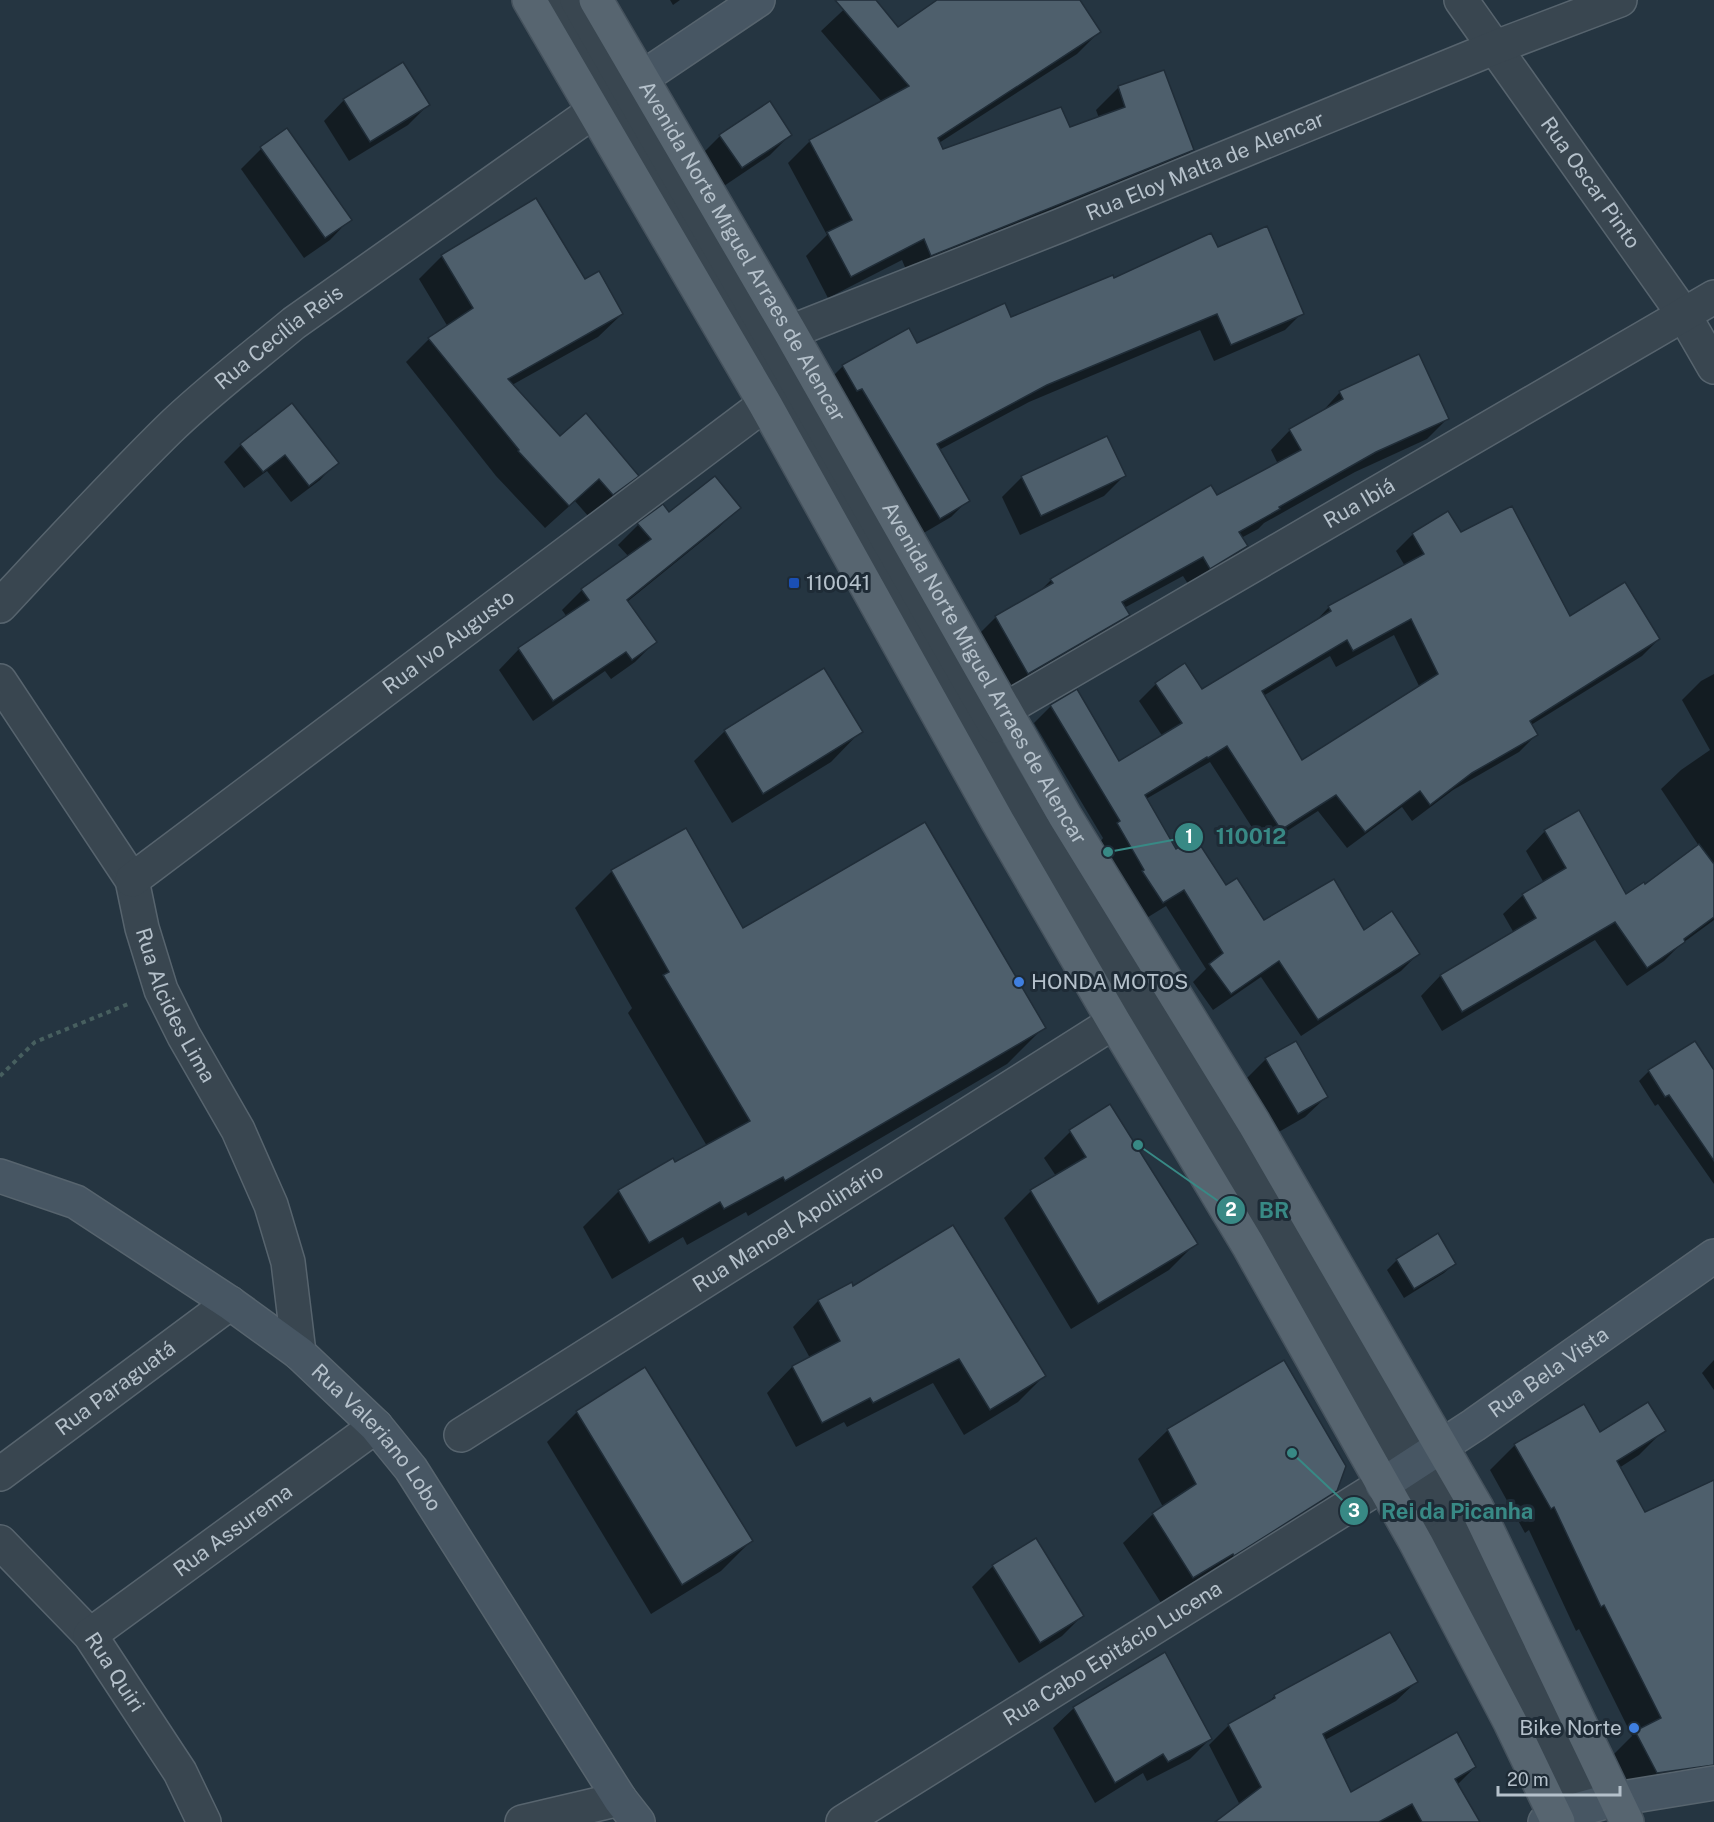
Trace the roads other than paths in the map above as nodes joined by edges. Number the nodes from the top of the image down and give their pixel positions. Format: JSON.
{"nodes":[{"id":1,"x":529,"y":0,"type":"edge"},
{"id":2,"x":554,"y":0,"type":"edge"},
{"id":3,"x":577,"y":0,"type":"edge"},
{"id":4,"x":596,"y":0,"type":"edge"},
{"id":5,"x":758,"y":0,"type":"edge"},
{"id":6,"x":1461,"y":0,"type":"edge"},
{"id":7,"x":1620,"y":0,"type":"edge"},
{"id":8,"x":1496,"y":47,"type":"junction"},
{"id":9,"x":642,"y":78,"type":"junction"},
{"id":10,"x":594,"y":111,"type":"junction"},
{"id":11,"x":1714,"y":297,"type":"edge"},
{"id":12,"x":1684,"y":315,"type":"junction"},
{"id":13,"x":790,"y":332,"type":"junction"},
{"id":14,"x":1714,"y":367,"type":"edge"},
{"id":15,"x":765,"y":404,"type":"junction"},
{"id":16,"x":0,"y":606,"type":"edge"},
{"id":17,"x":0,"y":681,"type":"edge"},
{"id":18,"x":1004,"y":710,"type":"junction"},
{"id":19,"x":132,"y":880,"type":"junction"},
{"id":20,"x":1114,"y":1022,"type":"junction"},
{"id":21,"x":0,"y":1176,"type":"edge"},
{"id":22,"x":1714,"y":1256,"type":"edge"},
{"id":23,"x":230,"y":1303,"type":"junction"},
{"id":24,"x":299,"y":1353,"type":"junction"},
{"id":25,"x":376,"y":1426,"type":"junction"},
{"id":26,"x":461,"y":1435,"type":"dead end"},
{"id":27,"x":1442,"y":1446,"type":"junction"},
{"id":28,"x":0,"y":1474,"type":"edge"},
{"id":29,"x":1396,"y":1485,"type":"junction"},
{"id":30,"x":0,"y":1542,"type":"edge"},
{"id":31,"x":1437,"y":1542,"type":"joint"},
{"id":32,"x":90,"y":1635,"type":"junction"},
{"id":33,"x":1714,"y":1783,"type":"edge"},
{"id":34,"x":628,"y":1810,"type":"edge"},
{"id":35,"x":1616,"y":1816,"type":"edge"},
{"id":36,"x":1553,"y":1820,"type":"edge"},
{"id":37,"x":204,"y":1822,"type":"edge"},
{"id":38,"x":522,"y":1822,"type":"edge"},
{"id":39,"x":843,"y":1822,"type":"edge"}],
"edges":[{"from":1,"to":10,"type":"main road"},
{"from":2,"to":3,"type":"street"},
{"from":4,"to":9,"type":"main road","name":"Avenida Norte Miguel Arraes de Alencar"},
{"from":5,"to":9,"type":"street"},
{"from":6,"to":8,"type":"street","name":"Rua Oscar Pinto"},
{"from":7,"to":8,"type":"street","name":"Rua Eloy Malta de Alencar"},
{"from":8,"to":12,"type":"street","name":"Rua Oscar Pinto"},
{"from":8,"to":13,"type":"street","name":"Rua Eloy Malta de Alencar"},
{"from":9,"to":13,"type":"main road","name":"Avenida Norte Miguel Arraes de Alencar"},
{"from":10,"to":15,"type":"main road"},
{"from":10,"to":16,"type":"street","name":"Rua Cecília Reis"},
{"from":11,"to":12,"type":"street","name":"Rua Ibiá"},
{"from":12,"to":14,"type":"street","name":"Rua Oscar Pinto"},
{"from":12,"to":18,"type":"street","name":"Rua Ibiá"},
{"from":13,"to":18,"type":"main road","name":"Avenida Norte Miguel Arraes de Alencar"},
{"from":15,"to":19,"type":"street","name":"Rua Ivo Augusto"},
{"from":15,"to":20,"type":"main road"},
{"from":17,"to":19,"type":"street","name":"Rua Alcides Lima"},
{"from":18,"to":27,"type":"main road","name":"Avenida Norte Miguel Arraes de Alencar"},
{"from":19,"to":24,"type":"street","name":"Rua Alcides Lima"},
{"from":20,"to":26,"type":"street","name":"Rua Manoel Apolinário"},
{"from":20,"to":29,"type":"main road"},
{"from":21,"to":23,"type":"street","name":"Rua Valeriano Lobo"},
{"from":22,"to":27,"type":"street","name":"Rua Bela Vista"},
{"from":23,"to":24,"type":"street","name":"Rua Valeriano Lobo"},
{"from":23,"to":28,"type":"street","name":"Rua Paraguatá"},
{"from":24,"to":25,"type":"street","name":"Rua Valeriano Lobo"},
{"from":25,"to":32,"type":"street","name":"Rua Assurema"},
{"from":25,"to":34,"type":"street","name":"Rua Valeriano Lobo"},
{"from":27,"to":29,"type":"street","name":"Rua Bela Vista"},
{"from":27,"to":35,"type":"main road","name":"Avenida Norte Miguel Arraes de Alencar"},
{"from":29,"to":36,"type":"main road"},
{"from":29,"to":39,"type":"street","name":"Rua Cabo Epitácio Lucena"},
{"from":30,"to":32,"type":"street","name":"Rua Quiri"},
{"from":31,"to":31,"type":"street"},
{"from":32,"to":37,"type":"street","name":"Rua Quiri"},
{"from":33,"to":35,"type":"street"},
{"from":34,"to":38,"type":"street"},
{"from":35,"to":36,"type":"street"}]}
